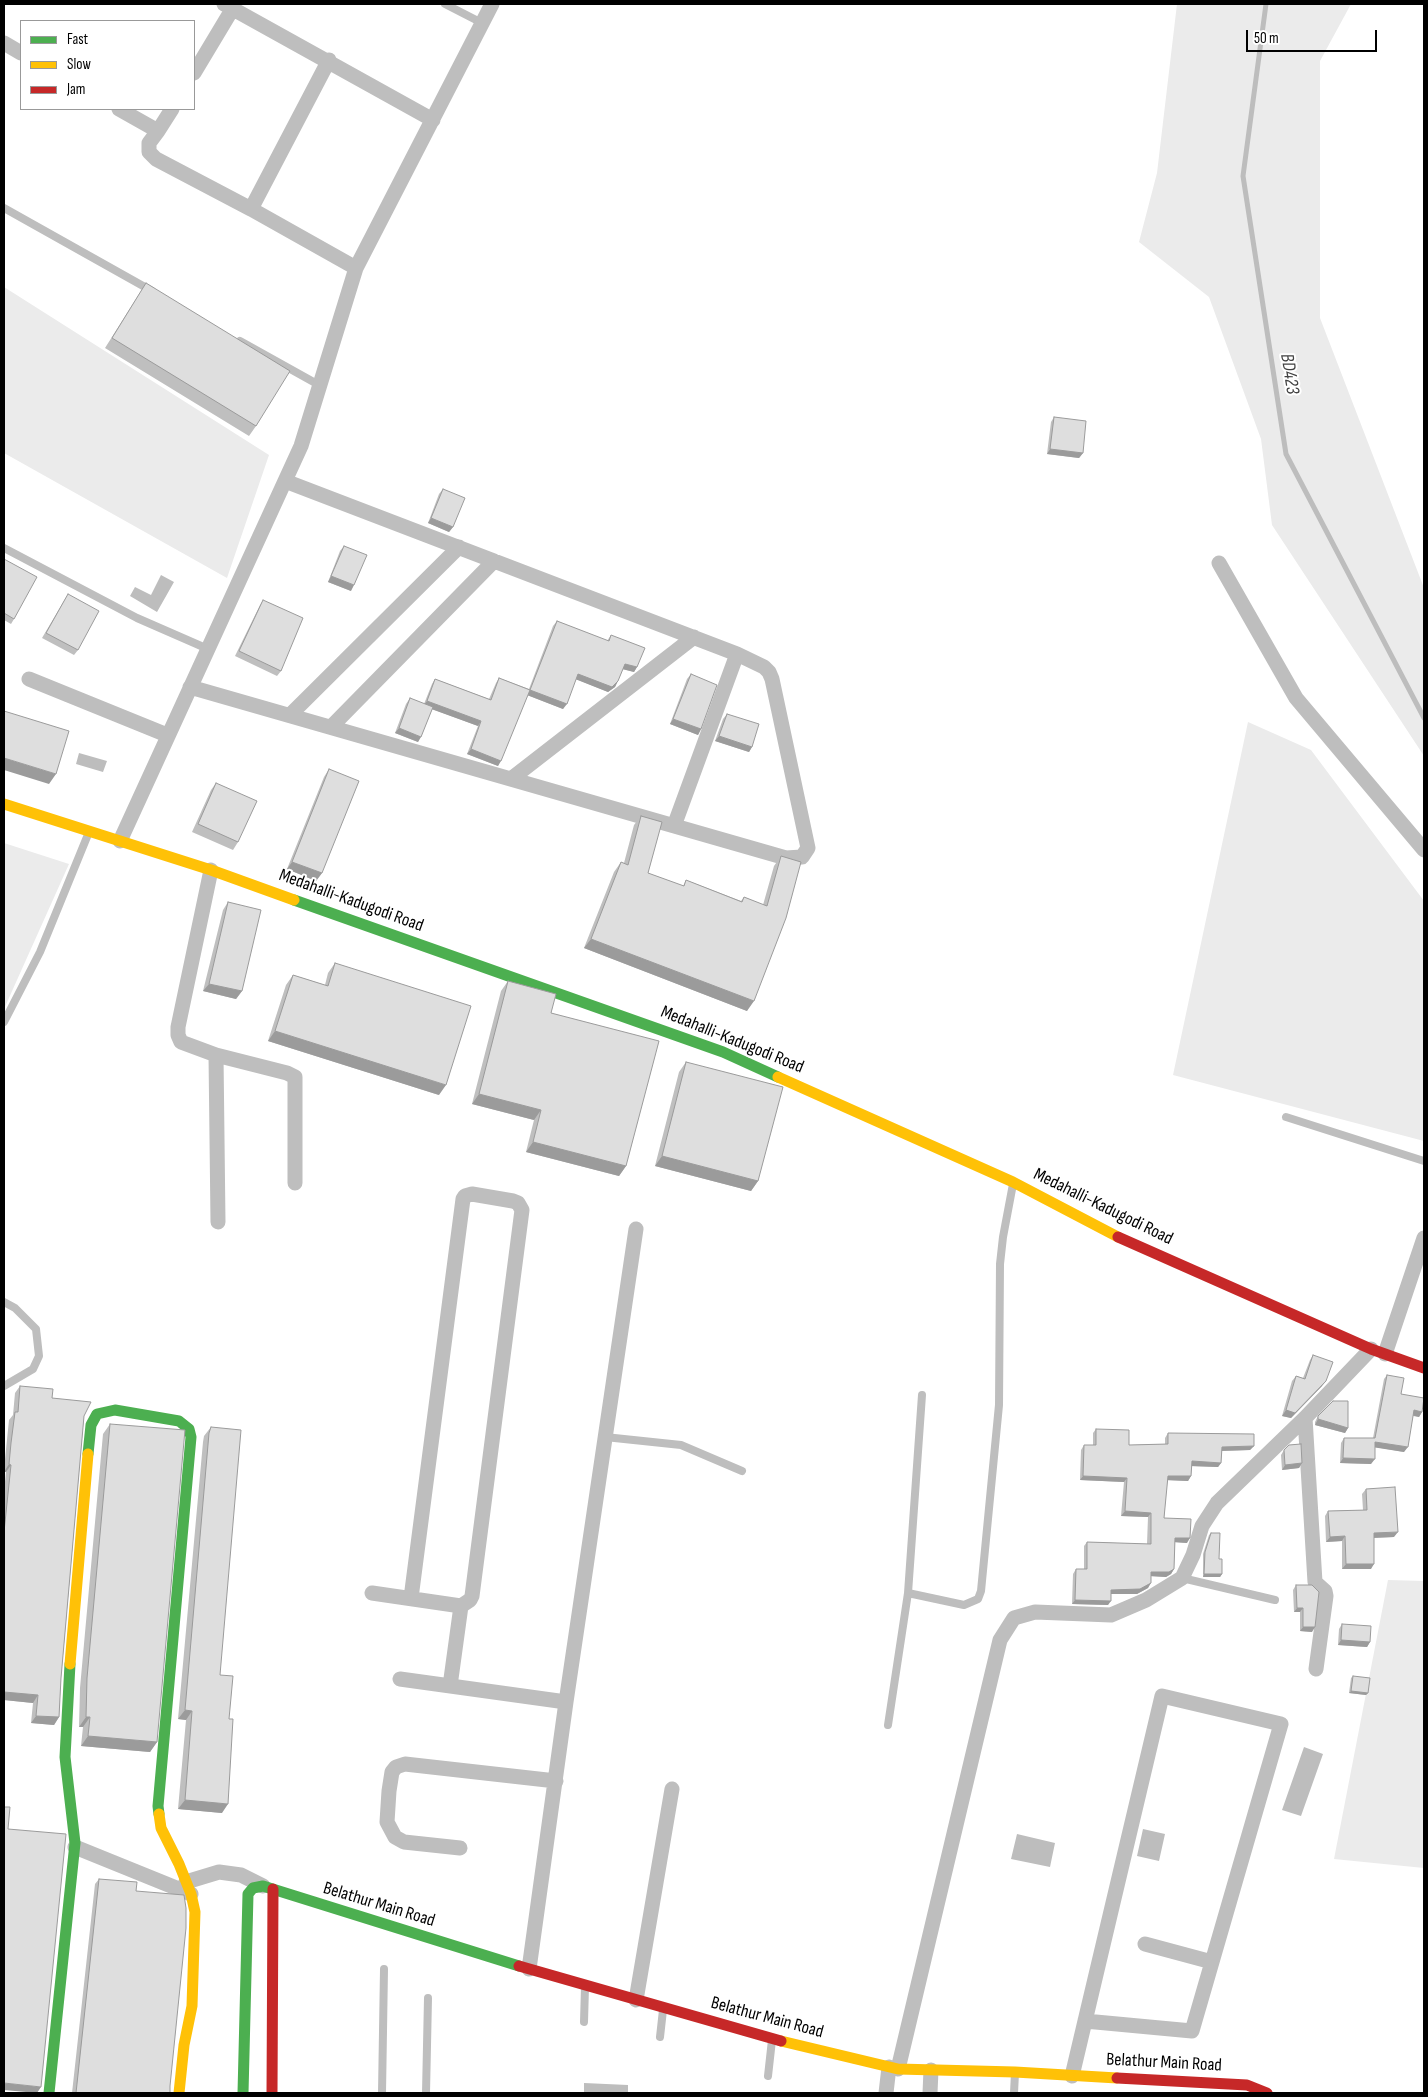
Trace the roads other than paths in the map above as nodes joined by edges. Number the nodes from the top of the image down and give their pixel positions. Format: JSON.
{"nodes":[{"id":1,"x":445,"y":4,"type":"edge"},
{"id":2,"x":492,"y":4,"type":"edge"},
{"id":3,"x":229,"y":6,"type":"edge"},
{"id":4,"x":482,"y":23,"type":"junction"},
{"id":5,"x":4,"y":43,"type":"edge"},
{"id":6,"x":20,"y":52,"type":"edge"},
{"id":7,"x":329,"y":60,"type":"junction"},
{"id":8,"x":195,"y":71,"type":"edge"},
{"id":9,"x":121,"y":110,"type":"edge"},
{"id":10,"x":171,"y":110,"type":"edge"},
{"id":11,"x":433,"y":120,"type":"junction"},
{"id":12,"x":158,"y":132,"type":"junction"},
{"id":13,"x":4,"y":208,"type":"edge"},
{"id":14,"x":251,"y":209,"type":"junction"},
{"id":15,"x":356,"y":268,"type":"junction"},
{"id":16,"x":156,"y":294,"type":"edge"},
{"id":17,"x":233,"y":337,"type":"edge"},
{"id":18,"x":319,"y":386,"type":"junction"},
{"id":19,"x":284,"y":481,"type":"junction"},
{"id":20,"x":459,"y":547,"type":"junction"},
{"id":21,"x":4,"y":548,"type":"edge"},
{"id":22,"x":494,"y":561,"type":"junction"},
{"id":23,"x":1219,"y":564,"type":"dead end"},
{"id":24,"x":694,"y":637,"type":"junction"},
{"id":25,"x":208,"y":649,"type":"junction"},
{"id":26,"x":737,"y":654,"type":"junction"},
{"id":27,"x":30,"y":678,"type":"dead end"},
{"id":28,"x":190,"y":687,"type":"junction"},
{"id":29,"x":290,"y":716,"type":"junction"},
{"id":30,"x":331,"y":727,"type":"junction"},
{"id":31,"x":167,"y":735,"type":"junction"},
{"id":32,"x":511,"y":779,"type":"junction"},
{"id":33,"x":4,"y":804,"type":"edge"},
{"id":34,"x":674,"y":826,"type":"junction"},
{"id":35,"x":89,"y":831,"type":"junction"},
{"id":36,"x":120,"y":841,"type":"junction"},
{"id":37,"x":1424,"y":850,"type":"edge"},
{"id":38,"x":211,"y":870,"type":"junction"},
{"id":39,"x":4,"y":1022,"type":"edge"},
{"id":40,"x":216,"y":1055,"type":"junction"},
{"id":41,"x":1286,"y":1117,"type":"dead end"},
{"id":42,"x":1424,"y":1161,"type":"edge"},
{"id":43,"x":1014,"y":1182,"type":"junction"},
{"id":44,"x":294,"y":1183,"type":"dead end"},
{"id":45,"x":218,"y":1222,"type":"dead end"},
{"id":46,"x":636,"y":1229,"type":"dead end"},
{"id":47,"x":1424,"y":1238,"type":"edge"},
{"id":48,"x":4,"y":1302,"type":"edge"},
{"id":49,"x":1378,"y":1352,"type":"junction"},
{"id":50,"x":1424,"y":1368,"type":"edge"},
{"id":51,"x":4,"y":1386,"type":"edge"},
{"id":52,"x":922,"y":1395,"type":"dead end"},
{"id":53,"x":1305,"y":1418,"type":"junction"},
{"id":54,"x":605,"y":1437,"type":"junction"},
{"id":55,"x":742,"y":1471,"type":"dead end"},
{"id":56,"x":1182,"y":1578,"type":"junction"},
{"id":57,"x":372,"y":1593,"type":"dead end"},
{"id":58,"x":908,"y":1593,"type":"junction"},
{"id":59,"x":410,"y":1598,"type":"junction"},
{"id":60,"x":1275,"y":1600,"type":"dead end"},
{"id":61,"x":461,"y":1606,"type":"junction"},
{"id":62,"x":1316,"y":1669,"type":"dead end"},
{"id":63,"x":400,"y":1679,"type":"dead end"},
{"id":64,"x":450,"y":1686,"type":"junction"},
{"id":65,"x":566,"y":1702,"type":"junction"},
{"id":66,"x":888,"y":1725,"type":"dead end"},
{"id":67,"x":556,"y":1781,"type":"junction"},
{"id":68,"x":672,"y":1789,"type":"dead end"},
{"id":69,"x":75,"y":1848,"type":"junction"},
{"id":70,"x":460,"y":1848,"type":"dead end"},
{"id":71,"x":188,"y":1888,"type":"junction"},
{"id":72,"x":268,"y":1888,"type":"junction"},
{"id":73,"x":1146,"y":1944,"type":"dead end"},
{"id":74,"x":1212,"y":1962,"type":"junction"},
{"id":75,"x":384,"y":1969,"type":"dead end"},
{"id":76,"x":529,"y":1969,"type":"junction"},
{"id":77,"x":585,"y":1985,"type":"junction"},
{"id":78,"x":428,"y":1998,"type":"dead end"},
{"id":79,"x":636,"y":2000,"type":"junction"},
{"id":80,"x":663,"y":2008,"type":"junction"},
{"id":81,"x":1085,"y":2021,"type":"junction"},
{"id":82,"x":584,"y":2022,"type":"dead end"},
{"id":83,"x":660,"y":2037,"type":"dead end"},
{"id":84,"x":772,"y":2039,"type":"junction"},
{"id":85,"x":893,"y":2068,"type":"junction"},
{"id":86,"x":931,"y":2070,"type":"junction"},
{"id":87,"x":1015,"y":2072,"type":"junction"},
{"id":88,"x":768,"y":2076,"type":"dead end"},
{"id":89,"x":1072,"y":2076,"type":"junction"},
{"id":90,"x":49,"y":2093,"type":"edge"},
{"id":91,"x":179,"y":2093,"type":"edge"},
{"id":92,"x":242,"y":2093,"type":"edge"},
{"id":93,"x":272,"y":2093,"type":"edge"},
{"id":94,"x":382,"y":2093,"type":"edge"},
{"id":95,"x":426,"y":2093,"type":"edge"},
{"id":96,"x":886,"y":2093,"type":"edge"},
{"id":97,"x":930,"y":2093,"type":"edge"},
{"id":98,"x":1014,"y":2093,"type":"edge"},
{"id":99,"x":1267,"y":2093,"type":"edge"}],
"edges":[{"from":1,"to":4,"type":"lane"},
{"from":2,"to":4,"type":"street"},
{"from":3,"to":7,"type":"street"},
{"from":3,"to":8,"type":"street"},
{"from":4,"to":11,"type":"street"},
{"from":5,"to":6,"type":"street"},
{"from":7,"to":11,"type":"street"},
{"from":7,"to":14,"type":"street"},
{"from":9,"to":12,"type":"street"},
{"from":10,"to":12,"type":"street"},
{"from":11,"to":15,"type":"street"},
{"from":12,"to":14,"type":"street"},
{"from":13,"to":16,"type":"lane"},
{"from":14,"to":15,"type":"street"},
{"from":15,"to":18,"type":"street"},
{"from":17,"to":18,"type":"lane"},
{"from":18,"to":19,"type":"street"},
{"from":19,"to":20,"type":"street"},
{"from":19,"to":25,"type":"street"},
{"from":20,"to":22,"type":"street"},
{"from":20,"to":29,"type":"street"},
{"from":21,"to":25,"type":"lane"},
{"from":22,"to":24,"type":"street"},
{"from":22,"to":30,"type":"street"},
{"from":23,"to":37,"type":"street"},
{"from":24,"to":26,"type":"street"},
{"from":24,"to":32,"type":"street"},
{"from":25,"to":28,"type":"street"},
{"from":26,"to":34,"type":"street"},
{"from":26,"to":34,"type":"street"},
{"from":27,"to":31,"type":"street"},
{"from":28,"to":29,"type":"street"},
{"from":28,"to":31,"type":"street"},
{"from":29,"to":30,"type":"street"},
{"from":30,"to":32,"type":"street"},
{"from":31,"to":36,"type":"street"},
{"from":32,"to":34,"type":"street"},
{"from":33,"to":35,"type":"street","name":"Medahalli-Kadugodi Road"},
{"from":35,"to":36,"type":"street","name":"Medahalli-Kadugodi Road"},
{"from":35,"to":39,"type":"lane"},
{"from":36,"to":38,"type":"street","name":"Medahalli-Kadugodi Road"},
{"from":38,"to":40,"type":"street"},
{"from":38,"to":43,"type":"street","name":"Medahalli-Kadugodi Road"},
{"from":40,"to":44,"type":"street"},
{"from":40,"to":45,"type":"street"},
{"from":41,"to":42,"type":"lane"},
{"from":43,"to":49,"type":"street","name":"Medahalli-Kadugodi Road"},
{"from":43,"to":58,"type":"lane"},
{"from":46,"to":54,"type":"street"},
{"from":47,"to":49,"type":"street"},
{"from":48,"to":51,"type":"lane"},
{"from":49,"to":50,"type":"street","name":"Medahalli-Kadugodi Road"},
{"from":49,"to":53,"type":"street"},
{"from":52,"to":58,"type":"lane"},
{"from":53,"to":56,"type":"street"},
{"from":53,"to":62,"type":"street"},
{"from":54,"to":55,"type":"lane"},
{"from":54,"to":65,"type":"street"},
{"from":56,"to":60,"type":"lane"},
{"from":56,"to":85,"type":"street"},
{"from":57,"to":59,"type":"street"},
{"from":58,"to":66,"type":"lane"},
{"from":59,"to":61,"type":"street"},
{"from":59,"to":61,"type":"street"},
{"from":61,"to":64,"type":"street"},
{"from":63,"to":64,"type":"street"},
{"from":64,"to":65,"type":"street"},
{"from":65,"to":67,"type":"street"},
{"from":67,"to":70,"type":"street"},
{"from":67,"to":76,"type":"street"},
{"from":68,"to":79,"type":"street"},
{"from":69,"to":71,"type":"street"},
{"from":69,"to":71,"type":"street"},
{"from":69,"to":90,"type":"street"},
{"from":71,"to":72,"type":"street"},
{"from":71,"to":91,"type":"street"},
{"from":72,"to":76,"type":"street","name":"Belathur Main Road"},
{"from":72,"to":92,"type":"street"},
{"from":72,"to":93,"type":"street"},
{"from":73,"to":74,"type":"street"},
{"from":74,"to":81,"type":"street"},
{"from":74,"to":81,"type":"street"},
{"from":75,"to":94,"type":"lane"},
{"from":76,"to":77,"type":"street","name":"Belathur Main Road"},
{"from":77,"to":79,"type":"street","name":"Belathur Main Road"},
{"from":77,"to":82,"type":"lane"},
{"from":78,"to":95,"type":"lane"},
{"from":79,"to":80,"type":"street","name":"Belathur Main Road"},
{"from":80,"to":83,"type":"lane"},
{"from":80,"to":84,"type":"street","name":"Belathur Main Road"},
{"from":81,"to":89,"type":"street"},
{"from":84,"to":85,"type":"street","name":"Belathur Main Road"},
{"from":84,"to":88,"type":"lane"},
{"from":85,"to":86,"type":"street","name":"Belathur Main Road"},
{"from":85,"to":96,"type":"street"},
{"from":86,"to":87,"type":"street","name":"Belathur Main Road"},
{"from":86,"to":97,"type":"street"},
{"from":87,"to":89,"type":"street","name":"Belathur Main Road"},
{"from":87,"to":98,"type":"lane"},
{"from":89,"to":99,"type":"street","name":"Belathur Main Road"}]}
